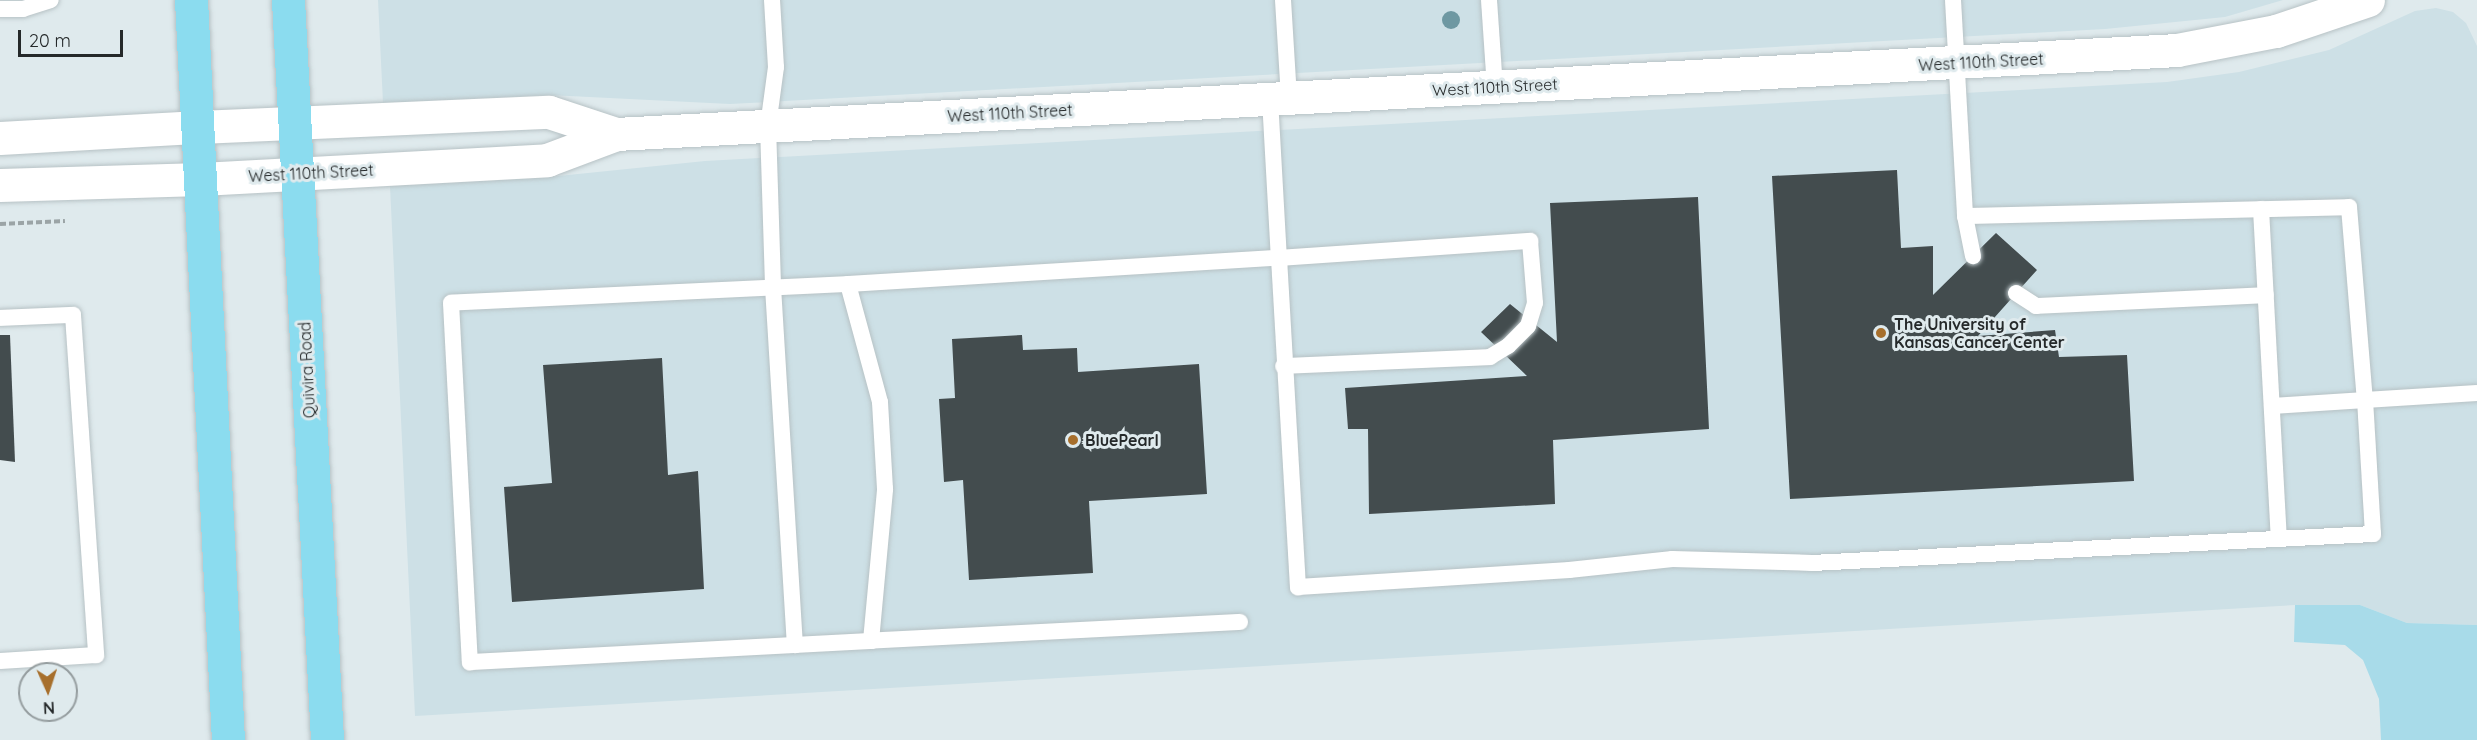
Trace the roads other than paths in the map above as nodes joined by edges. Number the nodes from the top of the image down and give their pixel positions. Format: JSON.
{"nodes":[{"id":1,"x":51,"y":0,"type":"edge"},
{"id":2,"x":191,"y":0,"type":"edge"},
{"id":3,"x":288,"y":0,"type":"edge"},
{"id":4,"x":772,"y":0,"type":"edge"},
{"id":5,"x":1283,"y":0,"type":"edge"},
{"id":6,"x":1489,"y":0,"type":"edge"},
{"id":7,"x":1953,"y":0,"type":"edge"},
{"id":8,"x":2368,"y":0,"type":"edge"},
{"id":9,"x":0,"y":9,"type":"edge"},
{"id":10,"x":1956,"y":63,"type":"junction"},
{"id":11,"x":1495,"y":87,"type":"junction"},
{"id":12,"x":1280,"y":98,"type":"junction"},
{"id":13,"x":294,"y":122,"type":"junction"},
{"id":14,"x":768,"y":126,"type":"junction"},
{"id":15,"x":199,"y":127,"type":"junction"},
{"id":16,"x":616,"y":134,"type":"junction"},
{"id":17,"x":0,"y":138,"type":"edge"},
{"id":18,"x":297,"y":173,"type":"junction"},
{"id":19,"x":201,"y":179,"type":"junction"},
{"id":20,"x":0,"y":185,"type":"edge"},
{"id":21,"x":2261,"y":209,"type":"junction"},
{"id":22,"x":1965,"y":216,"type":"junction"},
{"id":23,"x":1973,"y":256,"type":"dead end"},
{"id":24,"x":1279,"y":258,"type":"junction"},
{"id":25,"x":849,"y":284,"type":"junction"},
{"id":26,"x":773,"y":287,"type":"junction"},
{"id":27,"x":2016,"y":293,"type":"dead end"},
{"id":28,"x":2266,"y":295,"type":"junction"},
{"id":29,"x":0,"y":318,"type":"edge"},
{"id":30,"x":1283,"y":366,"type":"junction"},
{"id":31,"x":2477,"y":393,"type":"edge"},
{"id":32,"x":2365,"y":400,"type":"junction"},
{"id":33,"x":2272,"y":406,"type":"junction"},
{"id":34,"x":2279,"y":539,"type":"junction"},
{"id":35,"x":1240,"y":622,"type":"dead end"},
{"id":36,"x":871,"y":641,"type":"junction"},
{"id":37,"x":795,"y":645,"type":"junction"},
{"id":38,"x":0,"y":661,"type":"edge"},
{"id":39,"x":228,"y":740,"type":"edge"},
{"id":40,"x":327,"y":740,"type":"edge"}],
"edges":[{"from":1,"to":9,"type":"lane"},
{"from":2,"to":15,"type":"main road"},
{"from":3,"to":13,"type":"main road","name":"Quivira Road"},
{"from":4,"to":14,"type":"lane"},
{"from":5,"to":12,"type":"lane"},
{"from":6,"to":11,"type":"lane"},
{"from":7,"to":10,"type":"lane"},
{"from":8,"to":10,"type":"street","name":"West 110th Street"},
{"from":10,"to":11,"type":"street","name":"West 110th Street"},
{"from":10,"to":22,"type":"lane"},
{"from":11,"to":12,"type":"street","name":"West 110th Street"},
{"from":12,"to":14,"type":"street","name":"West 110th Street"},
{"from":12,"to":24,"type":"lane"},
{"from":13,"to":15,"type":"street","name":"West 110th Street"},
{"from":13,"to":16,"type":"street","name":"West 110th Street"},
{"from":13,"to":18,"type":"main road","name":"Quivira Road"},
{"from":14,"to":16,"type":"street","name":"West 110th Street"},
{"from":14,"to":26,"type":"lane"},
{"from":15,"to":17,"type":"street","name":"West 110th Street"},
{"from":15,"to":19,"type":"main road"},
{"from":16,"to":18,"type":"street","name":"West 110th Street"},
{"from":18,"to":19,"type":"street","name":"West 110th Street"},
{"from":18,"to":40,"type":"main road","name":"Quivira Road"},
{"from":19,"to":20,"type":"street","name":"West 110th Street"},
{"from":19,"to":39,"type":"main road"},
{"from":21,"to":22,"type":"lane"},
{"from":21,"to":28,"type":"lane"},
{"from":21,"to":32,"type":"lane"},
{"from":22,"to":23,"type":"lane"},
{"from":24,"to":25,"type":"lane"},
{"from":24,"to":30,"type":"lane"},
{"from":24,"to":30,"type":"lane"},
{"from":25,"to":26,"type":"lane"},
{"from":25,"to":36,"type":"lane"},
{"from":26,"to":37,"type":"lane"},
{"from":26,"to":37,"type":"lane"},
{"from":27,"to":28,"type":"lane"},
{"from":28,"to":33,"type":"lane"},
{"from":29,"to":38,"type":"lane"},
{"from":30,"to":34,"type":"lane"},
{"from":31,"to":32,"type":"lane"},
{"from":32,"to":33,"type":"lane"},
{"from":32,"to":34,"type":"lane"},
{"from":33,"to":34,"type":"lane"},
{"from":35,"to":36,"type":"lane"},
{"from":36,"to":37,"type":"lane"}]}
